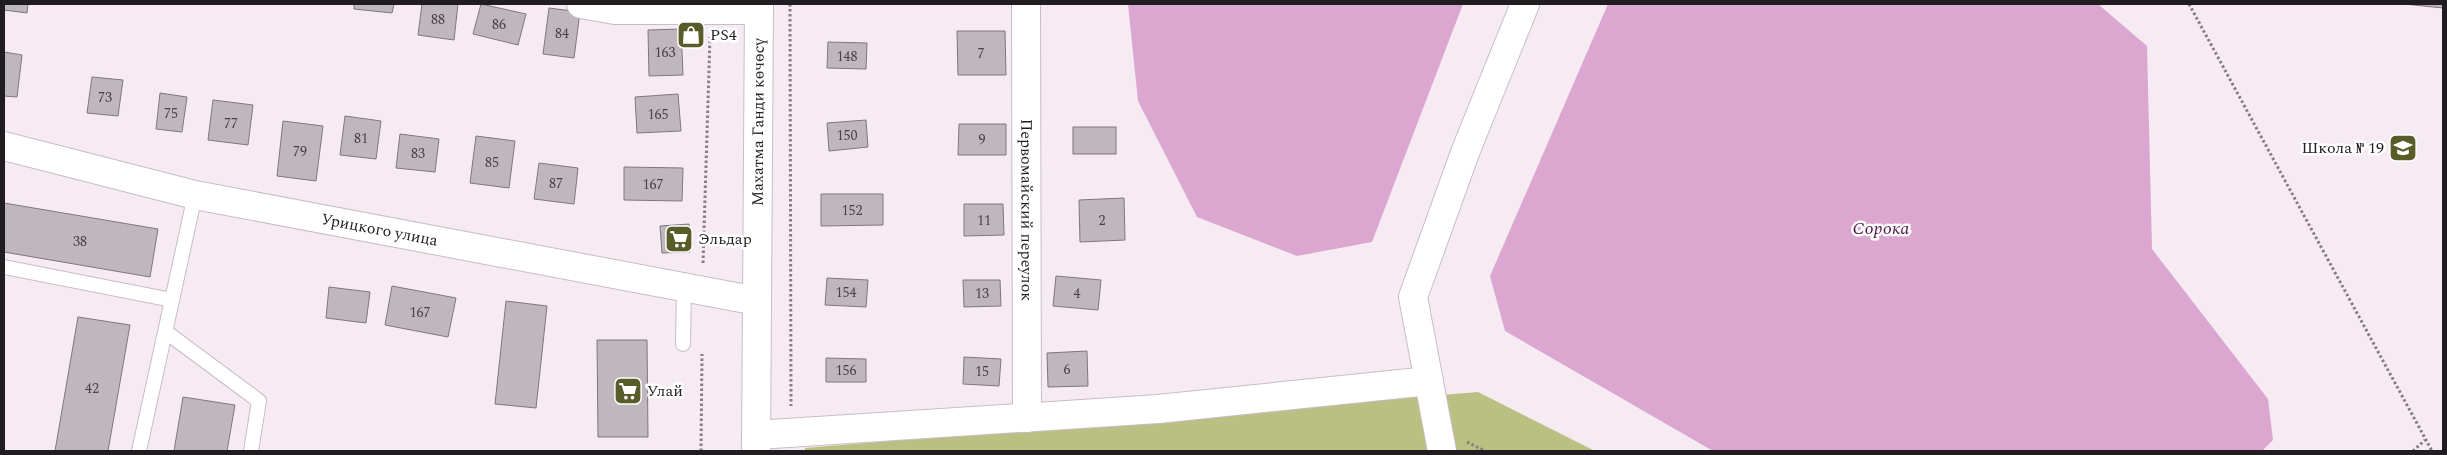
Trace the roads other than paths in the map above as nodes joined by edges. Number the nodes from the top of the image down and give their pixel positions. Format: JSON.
{"nodes":[{"id":1,"x":581,"y":4,"type":"edge"},
{"id":2,"x":1026,"y":4,"type":"edge"},
{"id":3,"x":1525,"y":4,"type":"edge"},
{"id":4,"x":759,"y":7,"type":"edge"},
{"id":5,"x":4,"y":146,"type":"edge"},
{"id":6,"x":195,"y":195,"type":"junction"},
{"id":7,"x":4,"y":267,"type":"edge"},
{"id":8,"x":693,"y":289,"type":"junction"},
{"id":9,"x":172,"y":300,"type":"junction"},
{"id":10,"x":757,"y":301,"type":"junction"},
{"id":11,"x":166,"y":332,"type":"junction"},
{"id":12,"x":683,"y":344,"type":"dead end"},
{"id":13,"x":1429,"y":381,"type":"junction"},
{"id":14,"x":1027,"y":418,"type":"junction"},
{"id":15,"x":756,"y":443,"type":"edge"},
{"id":16,"x":140,"y":451,"type":"edge"},
{"id":17,"x":251,"y":451,"type":"edge"},
{"id":18,"x":1442,"y":451,"type":"edge"}],
"edges":[{"from":1,"to":4,"type":"street"},
{"from":2,"to":14,"type":"street","name":"Первомайский переулок"},
{"from":3,"to":13,"type":"street"},
{"from":4,"to":10,"type":"street","name":"Махатма Ганди көчөсү"},
{"from":5,"to":6,"type":"street","name":"Урицкого улица"},
{"from":6,"to":8,"type":"street","name":"Урицкого улица"},
{"from":6,"to":9,"type":"lane"},
{"from":7,"to":9,"type":"lane"},
{"from":8,"to":10,"type":"street","name":"Урицкого улица"},
{"from":8,"to":12,"type":"lane"},
{"from":9,"to":11,"type":"lane"},
{"from":10,"to":15,"type":"street","name":"Махатма Ганди көчөсү"},
{"from":11,"to":16,"type":"lane"},
{"from":11,"to":17,"type":"lane"},
{"from":13,"to":14,"type":"street"},
{"from":13,"to":18,"type":"street"},
{"from":14,"to":15,"type":"street"}]}
